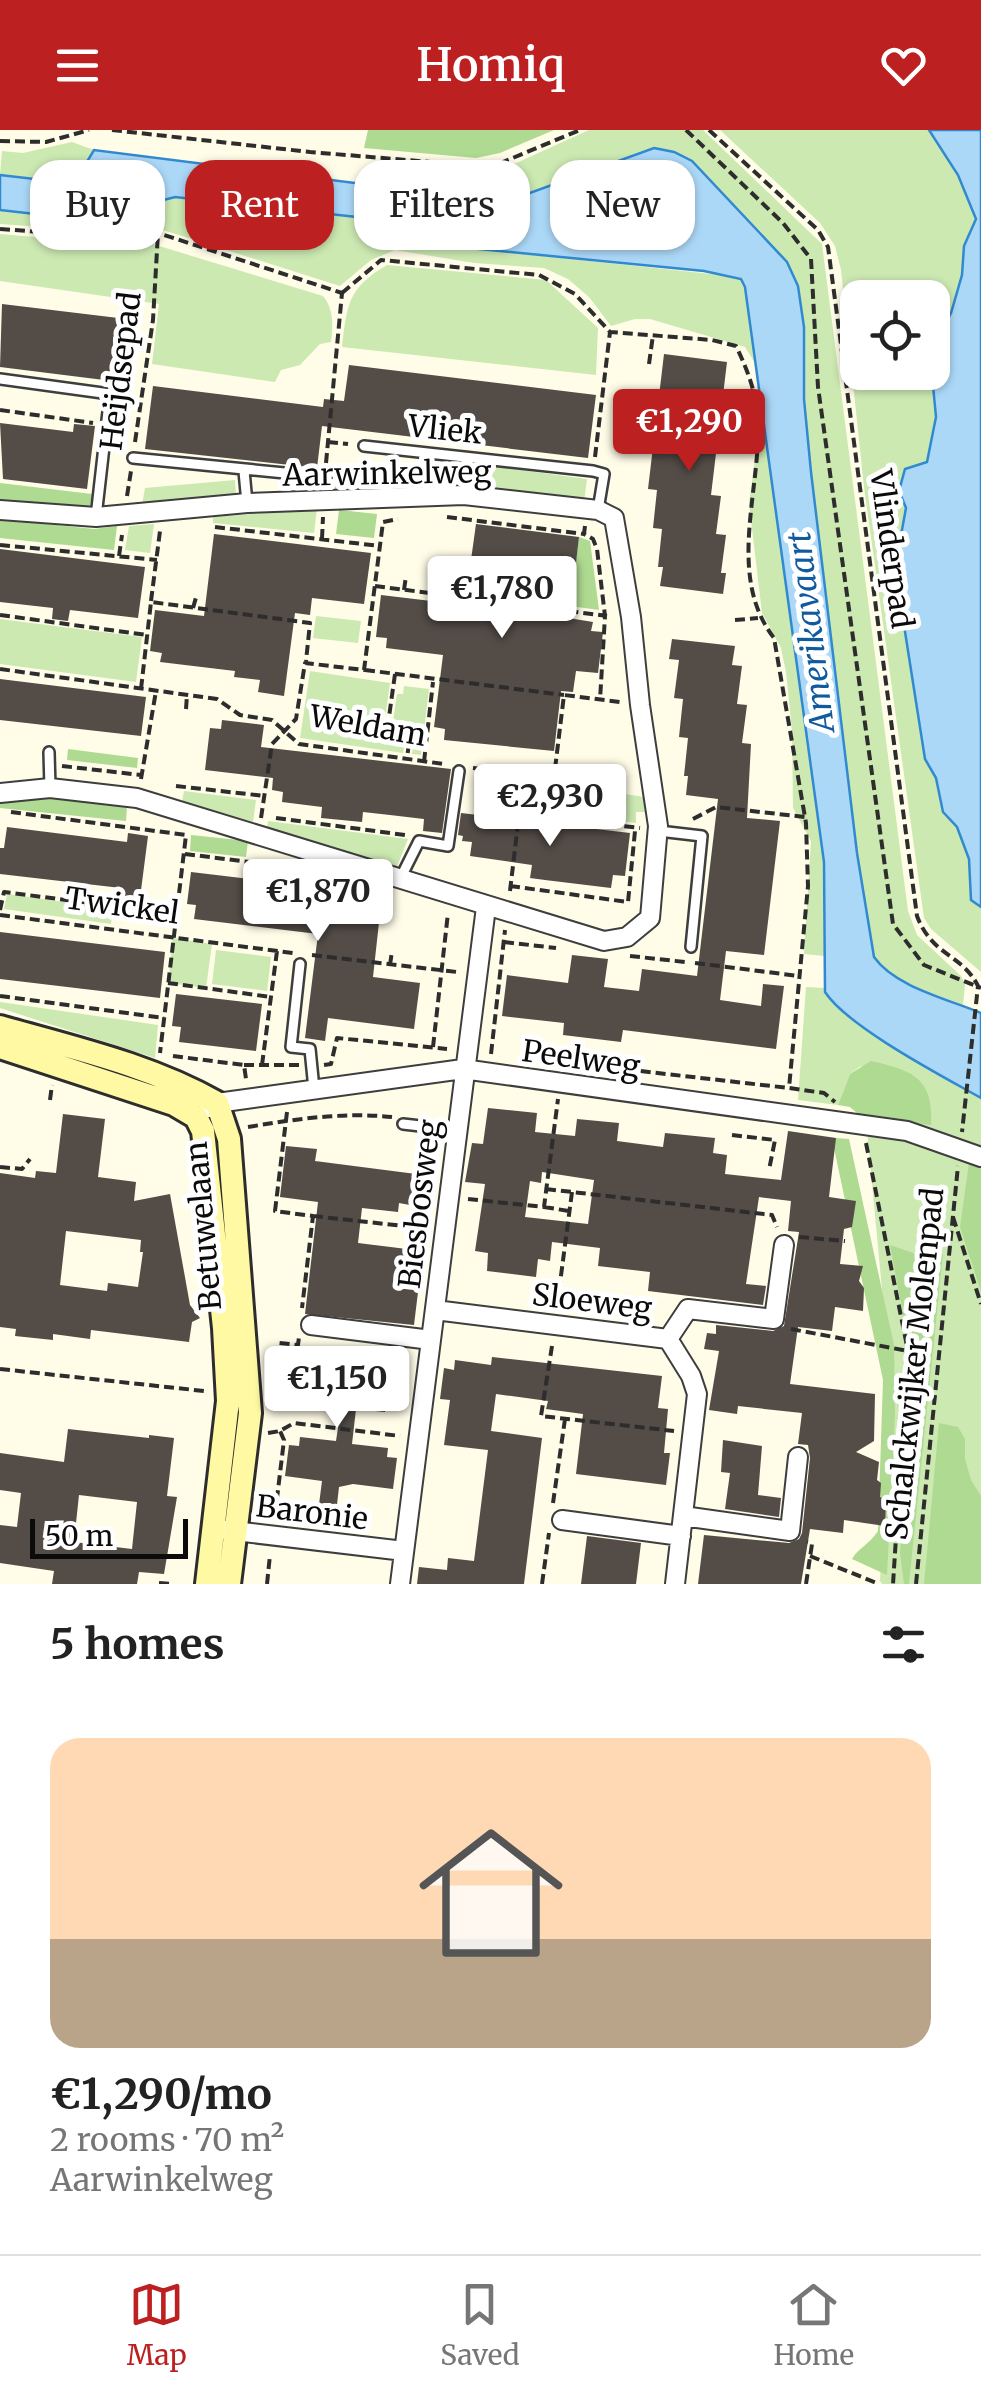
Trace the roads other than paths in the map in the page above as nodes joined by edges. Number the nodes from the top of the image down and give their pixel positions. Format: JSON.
{"nodes":[{"id":1,"x":0,"y":379,"type":"edge"},
{"id":2,"x":364,"y":446,"type":"road end"},
{"id":3,"x":133,"y":458,"type":"road end"},
{"id":4,"x":244,"y":472,"type":"junction"},
{"id":5,"x":326,"y":478,"type":"road end"},
{"id":6,"x":248,"y":504,"type":"junction"},
{"id":7,"x":0,"y":510,"type":"edge"},
{"id":8,"x":593,"y":510,"type":"junction"},
{"id":9,"x":96,"y":518,"type":"junction"},
{"id":10,"x":49,"y":752,"type":"dead end"},
{"id":11,"x":459,"y":771,"type":"dead end"},
{"id":12,"x":50,"y":788,"type":"junction"},
{"id":13,"x":0,"y":794,"type":"edge"},
{"id":14,"x":659,"y":828,"type":"junction"},
{"id":15,"x":401,"y":878,"type":"junction"},
{"id":16,"x":486,"y":907,"type":"junction"},
{"id":17,"x":691,"y":946,"type":"dead end"},
{"id":18,"x":300,"y":964,"type":"dead end"},
{"id":19,"x":0,"y":1027,"type":"edge"},
{"id":20,"x":0,"y":1047,"type":"edge"},
{"id":21,"x":464,"y":1060,"type":"junction"},
{"id":22,"x":314,"y":1090,"type":"junction"},
{"id":23,"x":218,"y":1103,"type":"junction"},
{"id":24,"x":196,"y":1117,"type":"junction"},
{"id":25,"x":403,"y":1124,"type":"road end"},
{"id":26,"x":456,"y":1130,"type":"junction"},
{"id":27,"x":981,"y":1157,"type":"edge"},
{"id":28,"x":790,"y":1241,"type":"road end"},
{"id":29,"x":436,"y":1310,"type":"junction"},
{"id":30,"x":310,"y":1325,"type":"dead end"},
{"id":31,"x":668,"y":1339,"type":"junction"},
{"id":32,"x":431,"y":1340,"type":"junction"},
{"id":33,"x":798,"y":1457,"type":"dead end"},
{"id":34,"x":683,"y":1516,"type":"junction"},
{"id":35,"x":562,"y":1520,"type":"dead end"},
{"id":36,"x":225,"y":1530,"type":"junction"},
{"id":37,"x":680,"y":1536,"type":"junction"},
{"id":38,"x":404,"y":1551,"type":"junction"},
{"id":39,"x":207,"y":1584,"type":"edge"},
{"id":40,"x":228,"y":1584,"type":"edge"},
{"id":41,"x":400,"y":1584,"type":"edge"},
{"id":42,"x":675,"y":1584,"type":"edge"}],
"edges":[{"from":1,"to":9,"type":"lane"},
{"from":2,"to":8,"type":"lane","name":"Vliek"},
{"from":3,"to":4,"type":"lane"},
{"from":4,"to":5,"type":"lane"},
{"from":4,"to":6,"type":"lane"},
{"from":6,"to":8,"type":"street","name":"Aarwinkelweg"},
{"from":6,"to":9,"type":"street","name":"Aarwinkelweg"},
{"from":7,"to":9,"type":"street","name":"Aarwinkelweg"},
{"from":8,"to":14,"type":"street"},
{"from":10,"to":12,"type":"lane"},
{"from":11,"to":15,"type":"lane","name":"Weldam"},
{"from":12,"to":13,"type":"street"},
{"from":12,"to":15,"type":"street"},
{"from":14,"to":16,"type":"street"},
{"from":14,"to":17,"type":"lane"},
{"from":15,"to":16,"type":"street"},
{"from":16,"to":21,"type":"street"},
{"from":18,"to":22,"type":"lane"},
{"from":19,"to":23,"type":"street"},
{"from":20,"to":24,"type":"street"},
{"from":21,"to":22,"type":"street","name":"Peelweg"},
{"from":21,"to":26,"type":"street","name":"Biesbosweg"},
{"from":21,"to":27,"type":"street","name":"Peelweg"},
{"from":22,"to":23,"type":"street","name":"Peelweg"},
{"from":23,"to":24,"type":"street","name":"Peelweg"},
{"from":23,"to":36,"type":"street","name":"Betuwelaan"},
{"from":24,"to":36,"type":"street","name":"Betuwelaan"},
{"from":25,"to":26,"type":"lane"},
{"from":26,"to":29,"type":"street","name":"Biesbosweg"},
{"from":28,"to":31,"type":"street"},
{"from":29,"to":31,"type":"street","name":"Sloeweg"},
{"from":29,"to":32,"type":"street","name":"Biesbosweg"},
{"from":30,"to":32,"type":"street"},
{"from":31,"to":34,"type":"street","name":"Sloeweg"},
{"from":32,"to":38,"type":"street","name":"Biesbosweg"},
{"from":33,"to":34,"type":"street"},
{"from":34,"to":37,"type":"street","name":"Sloeweg"},
{"from":35,"to":37,"type":"street"},
{"from":36,"to":38,"type":"street","name":"Baronie"},
{"from":36,"to":39,"type":"street","name":"Betuwelaan"},
{"from":36,"to":40,"type":"street","name":"Betuwelaan"},
{"from":37,"to":42,"type":"street","name":"Sloeweg"},
{"from":38,"to":41,"type":"street","name":"Biesbosweg"}]}
